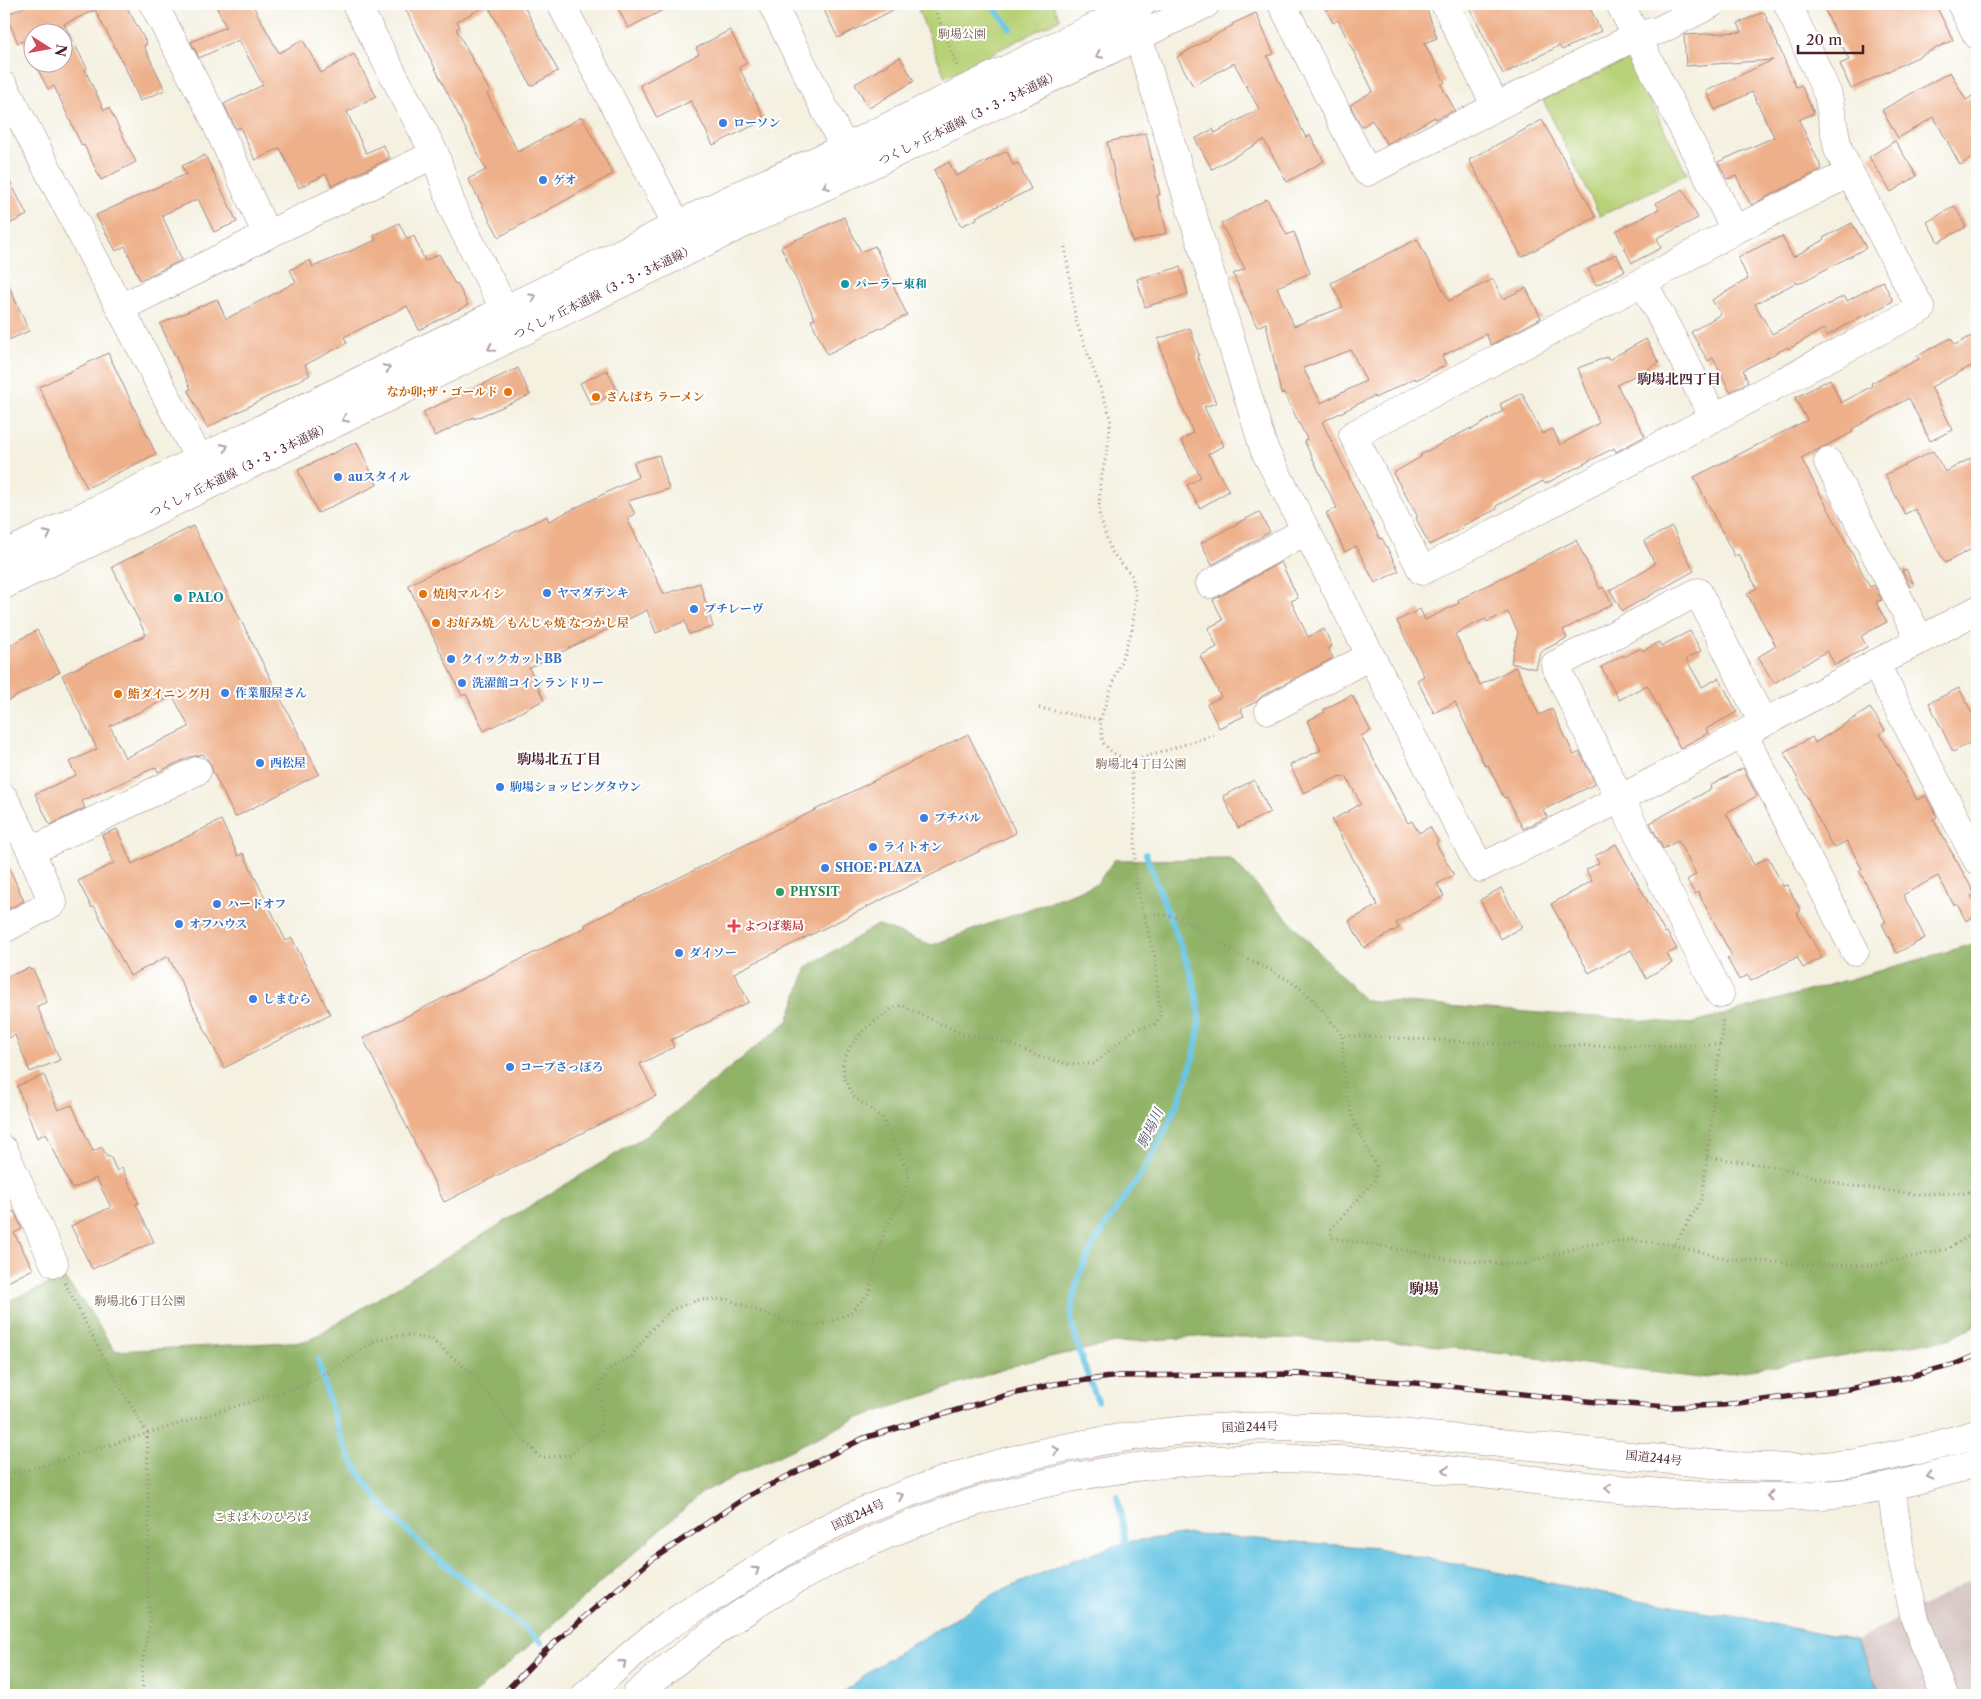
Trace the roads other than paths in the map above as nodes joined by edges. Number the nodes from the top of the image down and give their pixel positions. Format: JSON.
{"nodes":[{"id":1,"x":153,"y":4,"type":"edge"},
{"id":2,"x":356,"y":4,"type":"edge"},
{"id":3,"x":561,"y":4,"type":"edge"},
{"id":4,"x":772,"y":4,"type":"edge"},
{"id":5,"x":1206,"y":4,"type":"edge"},
{"id":6,"x":1282,"y":4,"type":"edge"},
{"id":7,"x":1445,"y":4,"type":"edge"},
{"id":8,"x":1620,"y":4,"type":"edge"},
{"id":9,"x":1711,"y":4,"type":"edge"},
{"id":10,"x":1788,"y":4,"type":"edge"},
{"id":11,"x":1962,"y":4,"type":"edge"},
{"id":12,"x":1134,"y":8,"type":"edge"},
{"id":13,"x":1178,"y":10,"type":"edge"},
{"id":14,"x":1977,"y":35,"type":"edge"},
{"id":15,"x":1138,"y":36,"type":"junction"},
{"id":16,"x":1636,"y":36,"type":"junction"},
{"id":17,"x":4,"y":86,"type":"edge"},
{"id":18,"x":1496,"y":107,"type":"junction"},
{"id":19,"x":844,"y":148,"type":"junction"},
{"id":20,"x":434,"y":154,"type":"junction"},
{"id":21,"x":856,"y":172,"type":"junction"},
{"id":22,"x":1850,"y":173,"type":"junction"},
{"id":23,"x":678,"y":226,"type":"junction"},
{"id":24,"x":1735,"y":230,"type":"junction"},
{"id":25,"x":267,"y":234,"type":"junction"},
{"id":26,"x":691,"y":250,"type":"junction"},
{"id":27,"x":1643,"y":282,"type":"junction"},
{"id":28,"x":120,"y":308,"type":"junction"},
{"id":29,"x":505,"y":310,"type":"junction"},
{"id":30,"x":523,"y":332,"type":"junction"},
{"id":31,"x":1714,"y":418,"type":"junction"},
{"id":32,"x":199,"y":460,"type":"junction"},
{"id":33,"x":1828,"y":462,"type":"dead end"},
{"id":34,"x":212,"y":484,"type":"junction"},
{"id":35,"x":1305,"y":531,"type":"junction"},
{"id":36,"x":4,"y":555,"type":"edge"},
{"id":37,"x":1210,"y":584,"type":"dead end"},
{"id":38,"x":4,"y":585,"type":"edge"},
{"id":39,"x":1977,"y":610,"type":"edge"},
{"id":40,"x":1920,"y":640,"type":"junction"},
{"id":41,"x":1370,"y":656,"type":"junction"},
{"id":42,"x":1876,"y":664,"type":"junction"},
{"id":43,"x":1269,"y":710,"type":"dead end"},
{"id":44,"x":1753,"y":728,"type":"junction"},
{"id":45,"x":197,"y":770,"type":"dead end"},
{"id":46,"x":4,"y":798,"type":"edge"},
{"id":47,"x":1620,"y":799,"type":"junction"},
{"id":48,"x":31,"y":851,"type":"junction"},
{"id":49,"x":1977,"y":860,"type":"edge"},
{"id":50,"x":4,"y":929,"type":"edge"},
{"id":51,"x":1855,"y":951,"type":"dead end"},
{"id":52,"x":1720,"y":994,"type":"road end"},
{"id":53,"x":4,"y":1150,"type":"edge"},
{"id":54,"x":54,"y":1263,"type":"road end"},
{"id":55,"x":1977,"y":1434,"type":"edge"},
{"id":56,"x":1977,"y":1463,"type":"edge"},
{"id":57,"x":1891,"y":1486,"type":"junction"},
{"id":58,"x":586,"y":1695,"type":"edge"},
{"id":59,"x":636,"y":1695,"type":"edge"},
{"id":60,"x":1944,"y":1695,"type":"edge"}],
"edges":[{"from":1,"to":25,"type":"main road"},
{"from":2,"to":20,"type":"main road"},
{"from":3,"to":23,"type":"main road"},
{"from":4,"to":19,"type":"main road"},
{"from":5,"to":13,"type":"main road","name":"つくしヶ丘本通線（3・3・3本通線）"},
{"from":6,"to":18,"type":"main road"},
{"from":7,"to":18,"type":"main road"},
{"from":8,"to":16,"type":"main road"},
{"from":9,"to":16,"type":"main road"},
{"from":10,"to":22,"type":"main road"},
{"from":11,"to":14,"type":"main road"},
{"from":12,"to":15,"type":"main road"},
{"from":12,"to":19,"type":"main road"},
{"from":13,"to":15,"type":"main road","name":"つくしヶ丘本通線（3・3・3本通線）"},
{"from":15,"to":21,"type":"main road","name":"つくしヶ丘本通線（3・3・3本通線）","one_way":true},
{"from":15,"to":35,"type":"main road"},
{"from":16,"to":18,"type":"main road"},
{"from":16,"to":24,"type":"main road"},
{"from":17,"to":28,"type":"main road"},
{"from":19,"to":21,"type":"main road"},
{"from":19,"to":23,"type":"main road"},
{"from":20,"to":25,"type":"main road"},
{"from":20,"to":29,"type":"main road"},
{"from":21,"to":26,"type":"main road","name":"つくしヶ丘本通線（3・3・3本通線）","one_way":true},
{"from":22,"to":24,"type":"main road"},
{"from":22,"to":31,"type":"main road"},
{"from":23,"to":26,"type":"main road"},
{"from":29,"to":23,"type":"main road","one_way":true},
{"from":24,"to":27,"type":"main road"},
{"from":25,"to":28,"type":"main road"},
{"from":26,"to":30,"type":"main road","name":"つくしヶ丘本通線（3・3・3本通線）"},
{"from":27,"to":31,"type":"main road"},
{"from":27,"to":31,"type":"main road"},
{"from":28,"to":32,"type":"main road"},
{"from":29,"to":30,"type":"main road"},
{"from":32,"to":29,"type":"main road","one_way":true},
{"from":30,"to":34,"type":"main road","name":"つくしヶ丘本通線（3・3・3本通線）","one_way":true},
{"from":32,"to":34,"type":"main road"},
{"from":36,"to":32,"type":"main road","one_way":true},
{"from":33,"to":40,"type":"main road"},
{"from":34,"to":38,"type":"main road","name":"つくしヶ丘本通線（3・3・3本通線）"},
{"from":35,"to":37,"type":"main road"},
{"from":35,"to":41,"type":"main road"},
{"from":39,"to":40,"type":"main road"},
{"from":40,"to":42,"type":"main road"},
{"from":41,"to":43,"type":"main road"},
{"from":41,"to":47,"type":"main road"},
{"from":42,"to":44,"type":"main road"},
{"from":42,"to":49,"type":"main road"},
{"from":44,"to":47,"type":"main road"},
{"from":44,"to":47,"type":"main road"},
{"from":44,"to":51,"type":"main road"},
{"from":45,"to":48,"type":"main road"},
{"from":46,"to":48,"type":"main road"},
{"from":47,"to":52,"type":"main road"},
{"from":48,"to":50,"type":"main road"},
{"from":53,"to":54,"type":"main road"},
{"from":58,"to":55,"type":"main road","name":"国道244号","one_way":true},
{"from":56,"to":57,"type":"main road","one_way":true},
{"from":57,"to":59,"type":"main road","one_way":true},
{"from":57,"to":60,"type":"main road"}]}
